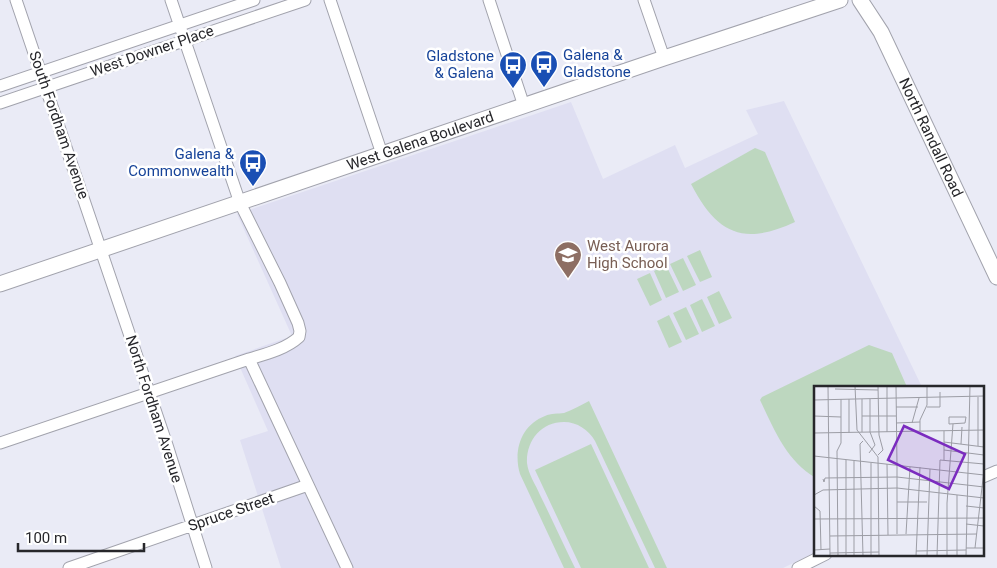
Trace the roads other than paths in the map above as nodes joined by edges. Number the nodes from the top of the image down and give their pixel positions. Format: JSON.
{"nodes":[{"id":1,"x":16,"y":0,"type":"edge"},
{"id":2,"x":171,"y":0,"type":"edge"},
{"id":3,"x":254,"y":0,"type":"edge"},
{"id":4,"x":304,"y":0,"type":"edge"},
{"id":5,"x":330,"y":0,"type":"edge"},
{"id":6,"x":489,"y":0,"type":"edge"},
{"id":7,"x":644,"y":0,"type":"edge"},
{"id":8,"x":840,"y":0,"type":"edge"},
{"id":9,"x":860,"y":0,"type":"edge"},
{"id":10,"x":180,"y":25,"type":"junction"},
{"id":11,"x":185,"y":40,"type":"junction"},
{"id":12,"x":664,"y":58,"type":"junction"},
{"id":13,"x":41,"y":72,"type":"junction"},
{"id":14,"x":0,"y":86,"type":"edge"},
{"id":15,"x":47,"y":87,"type":"junction"},
{"id":16,"x":0,"y":103,"type":"edge"},
{"id":17,"x":524,"y":106,"type":"junction"},
{"id":18,"x":382,"y":154,"type":"junction"},
{"id":19,"x":240,"y":203,"type":"junction"},
{"id":20,"x":102,"y":250,"type":"junction"},
{"id":21,"x":995,"y":270,"type":"edge"},
{"id":22,"x":0,"y":284,"type":"edge"},
{"id":23,"x":250,"y":360,"type":"junction"},
{"id":24,"x":149,"y":393,"type":"junction"},
{"id":25,"x":0,"y":443,"type":"edge"},
{"id":26,"x":997,"y":471,"type":"edge"},
{"id":27,"x":984,"y":477,"type":"edge"},
{"id":28,"x":308,"y":485,"type":"junction"},
{"id":29,"x":191,"y":525,"type":"junction"},
{"id":30,"x":822,"y":556,"type":"edge"},
{"id":31,"x":69,"y":568,"type":"edge"},
{"id":32,"x":206,"y":568,"type":"edge"},
{"id":33,"x":347,"y":568,"type":"edge"},
{"id":34,"x":798,"y":568,"type":"edge"}],
"edges":[{"from":1,"to":13,"type":"street","name":"South Fordham Avenue"},
{"from":2,"to":10,"type":"street"},
{"from":3,"to":10,"type":"street","name":"West Downer Place"},
{"from":4,"to":11,"type":"street","name":"West Downer Place"},
{"from":5,"to":18,"type":"street"},
{"from":6,"to":17,"type":"street"},
{"from":7,"to":12,"type":"street"},
{"from":8,"to":12,"type":"main road","name":"West Galena Boulevard"},
{"from":9,"to":21,"type":"main road","name":"North Randall Road"},
{"from":10,"to":11,"type":"street"},
{"from":10,"to":13,"type":"street","name":"West Downer Place"},
{"from":11,"to":15,"type":"street","name":"West Downer Place"},
{"from":11,"to":19,"type":"street"},
{"from":12,"to":17,"type":"main road","name":"West Galena Boulevard"},
{"from":13,"to":14,"type":"street","name":"West Downer Place"},
{"from":13,"to":15,"type":"street","name":"South Fordham Avenue"},
{"from":15,"to":16,"type":"street","name":"West Downer Place"},
{"from":15,"to":20,"type":"street","name":"South Fordham Avenue"},
{"from":17,"to":18,"type":"main road","name":"West Galena Boulevard"},
{"from":18,"to":19,"type":"main road","name":"West Galena Boulevard"},
{"from":19,"to":20,"type":"main road","name":"West Galena Boulevard"},
{"from":19,"to":23,"type":"street"},
{"from":20,"to":22,"type":"main road","name":"West Galena Boulevard"},
{"from":20,"to":24,"type":"street","name":"North Fordham Avenue"},
{"from":23,"to":24,"type":"street"},
{"from":23,"to":28,"type":"street"},
{"from":24,"to":25,"type":"street"},
{"from":24,"to":29,"type":"street","name":"North Fordham Avenue"},
{"from":26,"to":27,"type":"street"},
{"from":28,"to":29,"type":"street","name":"Spruce Street"},
{"from":28,"to":33,"type":"street"},
{"from":29,"to":31,"type":"street","name":"Spruce Street"},
{"from":29,"to":32,"type":"street","name":"North Fordham Avenue"},
{"from":30,"to":34,"type":"street"}]}
